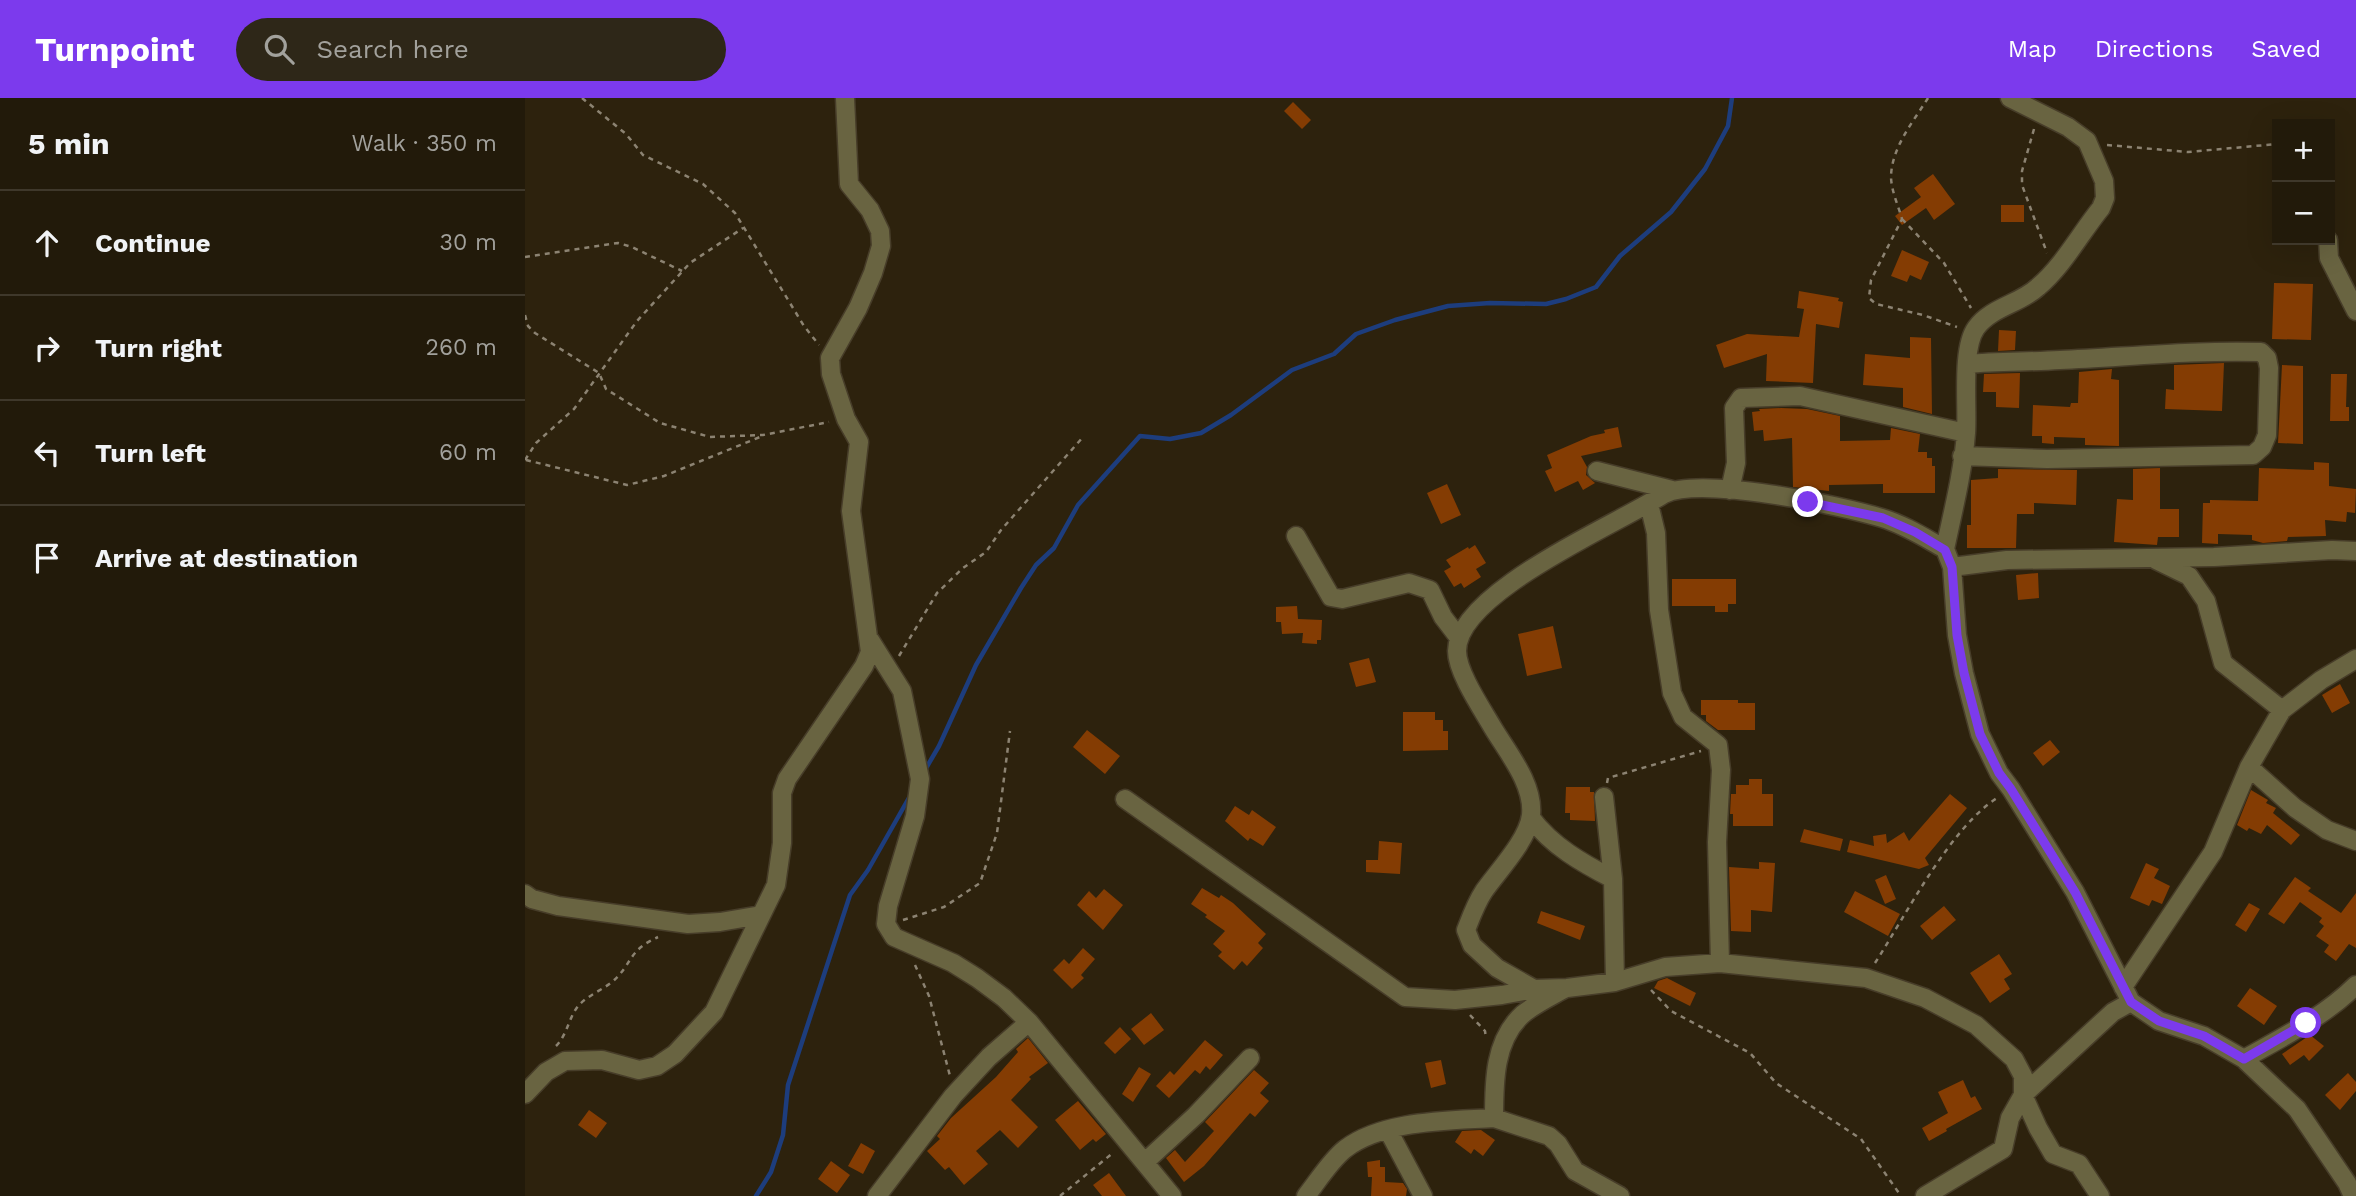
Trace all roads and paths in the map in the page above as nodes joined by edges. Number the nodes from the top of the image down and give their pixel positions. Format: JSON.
{"nodes":[{"id":1,"x":582,"y":98,"type":"edge"},
{"id":2,"x":845,"y":98,"type":"edge"},
{"id":3,"x":1928,"y":98,"type":"edge"},
{"id":4,"x":2010,"y":98,"type":"edge"},
{"id":5,"x":2042,"y":113,"type":"junction"},
{"id":6,"x":2087,"y":141,"type":"junction"},
{"id":7,"x":2272,"y":144,"type":"edge"},
{"id":8,"x":1902,"y":219,"type":"junction"},
{"id":9,"x":743,"y":228,"type":"junction"},
{"id":10,"x":2328,"y":245,"type":"edge"},
{"id":11,"x":525,"y":257,"type":"edge"},
{"id":12,"x":682,"y":271,"type":"junction"},
{"id":13,"x":2053,"y":272,"type":"junction"},
{"id":14,"x":2356,"y":311,"type":"edge"},
{"id":15,"x":525,"y":315,"type":"edge"},
{"id":16,"x":1973,"y":332,"type":"junction"},
{"id":17,"x":830,"y":358,"type":"junction"},
{"id":18,"x":1967,"y":363,"type":"junction"},
{"id":19,"x":599,"y":373,"type":"junction"},
{"id":20,"x":846,"y":419,"type":"junction"},
{"id":21,"x":1966,"y":433,"type":"junction"},
{"id":22,"x":763,"y":435,"type":"junction"},
{"id":23,"x":1083,"y":437,"type":"dead end"},
{"id":24,"x":1962,"y":456,"type":"junction"},
{"id":25,"x":525,"y":460,"type":"edge"},
{"id":26,"x":1597,"y":471,"type":"dead end"},
{"id":27,"x":1672,"y":490,"type":"junction"},
{"id":28,"x":1730,"y":490,"type":"junction"},
{"id":29,"x":1649,"y":504,"type":"junction"},
{"id":30,"x":1296,"y":536,"type":"dead end"},
{"id":31,"x":1945,"y":550,"type":"junction"},
{"id":32,"x":2356,"y":551,"type":"edge"},
{"id":33,"x":2150,"y":557,"type":"junction"},
{"id":34,"x":1952,"y":567,"type":"junction"},
{"id":35,"x":1459,"y":638,"type":"junction"},
{"id":36,"x":870,"y":640,"type":"junction"},
{"id":37,"x":2356,"y":659,"type":"edge"},
{"id":38,"x":890,"y":671,"type":"junction"},
{"id":39,"x":2282,"y":710,"type":"junction"},
{"id":40,"x":1010,"y":731,"type":"dead end"},
{"id":41,"x":1718,"y":745,"type":"junction"},
{"id":42,"x":2249,"y":767,"type":"junction"},
{"id":43,"x":2011,"y":789,"type":"junction"},
{"id":44,"x":1604,"y":797,"type":"joint"},
{"id":45,"x":1125,"y":799,"type":"dead end"},
{"id":46,"x":1531,"y":818,"type":"junction"},
{"id":47,"x":2356,"y":841,"type":"edge"},
{"id":48,"x":1613,"y":879,"type":"junction"},
{"id":49,"x":525,"y":894,"type":"edge"},
{"id":50,"x":761,"y":915,"type":"junction"},
{"id":51,"x":688,"y":924,"type":"junction"},
{"id":52,"x":886,"y":924,"type":"junction"},
{"id":53,"x":905,"y":944,"type":"junction"},
{"id":54,"x":1720,"y":963,"type":"junction"},
{"id":55,"x":1865,"y":978,"type":"junction"},
{"id":56,"x":1615,"y":982,"type":"junction"},
{"id":57,"x":2356,"y":985,"type":"edge"},
{"id":58,"x":1648,"y":986,"type":"dead end"},
{"id":59,"x":1567,"y":988,"type":"junction"},
{"id":60,"x":1534,"y":989,"type":"junction"},
{"id":61,"x":2127,"y":994,"type":"junction"},
{"id":62,"x":1455,"y":1000,"type":"junction"},
{"id":63,"x":1029,"y":1022,"type":"junction"},
{"id":64,"x":1487,"y":1044,"type":"dead end"},
{"id":65,"x":554,"y":1049,"type":"dead end"},
{"id":66,"x":1250,"y":1058,"type":"dead end"},
{"id":67,"x":2244,"y":1059,"type":"junction"},
{"id":68,"x":525,"y":1094,"type":"edge"},
{"id":69,"x":2023,"y":1095,"type":"junction"},
{"id":70,"x":953,"y":1096,"type":"junction"},
{"id":71,"x":1494,"y":1118,"type":"junction"},
{"id":72,"x":1388,"y":1130,"type":"junction"},
{"id":73,"x":1127,"y":1142,"type":"junction"},
{"id":74,"x":1145,"y":1162,"type":"junction"},
{"id":75,"x":2352,"y":1185,"type":"edge"},
{"id":76,"x":877,"y":1196,"type":"edge"},
{"id":77,"x":1060,"y":1196,"type":"edge"},
{"id":78,"x":1172,"y":1196,"type":"edge"},
{"id":79,"x":1307,"y":1196,"type":"edge"},
{"id":80,"x":1423,"y":1196,"type":"edge"},
{"id":81,"x":1620,"y":1196,"type":"edge"},
{"id":82,"x":1901,"y":1196,"type":"edge"},
{"id":83,"x":1925,"y":1196,"type":"edge"},
{"id":84,"x":2100,"y":1196,"type":"edge"}],
"edges":[{"from":1,"to":9,"type":"path"},
{"from":2,"to":17,"type":"street"},
{"from":3,"to":8,"type":"path"},
{"from":4,"to":5,"type":"street"},
{"from":5,"to":6,"type":"street"},
{"from":5,"to":13,"type":"path"},
{"from":6,"to":7,"type":"path"},
{"from":6,"to":13,"type":"street"},
{"from":8,"to":16,"type":"path"},
{"from":8,"to":16,"type":"path"},
{"from":9,"to":12,"type":"path"},
{"from":9,"to":17,"type":"path"},
{"from":10,"to":14,"type":"street"},
{"from":11,"to":12,"type":"path"},
{"from":12,"to":19,"type":"path"},
{"from":13,"to":16,"type":"street"},
{"from":15,"to":19,"type":"path"},
{"from":16,"to":18,"type":"street"},
{"from":17,"to":20,"type":"street"},
{"from":18,"to":21,"type":"street"},
{"from":18,"to":24,"type":"street"},
{"from":19,"to":22,"type":"path"},
{"from":19,"to":25,"type":"path"},
{"from":20,"to":22,"type":"path"},
{"from":20,"to":36,"type":"street"},
{"from":21,"to":24,"type":"street"},
{"from":21,"to":28,"type":"street"},
{"from":22,"to":25,"type":"path"},
{"from":23,"to":38,"type":"path"},
{"from":24,"to":31,"type":"street"},
{"from":26,"to":27,"type":"street"},
{"from":27,"to":28,"type":"street"},
{"from":27,"to":29,"type":"street"},
{"from":28,"to":31,"type":"street"},
{"from":29,"to":35,"type":"street"},
{"from":29,"to":41,"type":"street"},
{"from":30,"to":35,"type":"street"},
{"from":31,"to":34,"type":"street"},
{"from":32,"to":33,"type":"street"},
{"from":33,"to":34,"type":"street"},
{"from":33,"to":39,"type":"street"},
{"from":34,"to":43,"type":"street"},
{"from":35,"to":46,"type":"street"},
{"from":36,"to":38,"type":"street"},
{"from":36,"to":50,"type":"street"},
{"from":37,"to":39,"type":"street"},
{"from":38,"to":52,"type":"street"},
{"from":39,"to":42,"type":"street"},
{"from":40,"to":52,"type":"path"},
{"from":41,"to":44,"type":"path"},
{"from":41,"to":54,"type":"street"},
{"from":42,"to":47,"type":"street"},
{"from":42,"to":61,"type":"street"},
{"from":43,"to":55,"type":"path"},
{"from":43,"to":61,"type":"street"},
{"from":44,"to":48,"type":"street"},
{"from":45,"to":62,"type":"street"},
{"from":46,"to":48,"type":"street"},
{"from":46,"to":60,"type":"street"},
{"from":48,"to":56,"type":"street"},
{"from":49,"to":51,"type":"street"},
{"from":50,"to":51,"type":"street"},
{"from":50,"to":68,"type":"street"},
{"from":51,"to":65,"type":"path"},
{"from":52,"to":53,"type":"street"},
{"from":53,"to":63,"type":"street"},
{"from":53,"to":70,"type":"path"},
{"from":54,"to":55,"type":"street"},
{"from":54,"to":56,"type":"street"},
{"from":55,"to":69,"type":"street"},
{"from":56,"to":59,"type":"street"},
{"from":57,"to":67,"type":"street"},
{"from":58,"to":82,"type":"path"},
{"from":59,"to":60,"type":"street"},
{"from":59,"to":71,"type":"street"},
{"from":60,"to":62,"type":"street"},
{"from":61,"to":67,"type":"street"},
{"from":61,"to":69,"type":"street"},
{"from":62,"to":64,"type":"path"},
{"from":63,"to":70,"type":"street"},
{"from":63,"to":73,"type":"street"},
{"from":66,"to":74,"type":"street"},
{"from":67,"to":75,"type":"street"},
{"from":69,"to":83,"type":"street"},
{"from":69,"to":84,"type":"street"},
{"from":70,"to":76,"type":"street"},
{"from":71,"to":72,"type":"street"},
{"from":71,"to":81,"type":"street"},
{"from":72,"to":79,"type":"street"},
{"from":72,"to":80,"type":"street"},
{"from":73,"to":74,"type":"street"},
{"from":73,"to":77,"type":"path"},
{"from":74,"to":78,"type":"street"}]}
